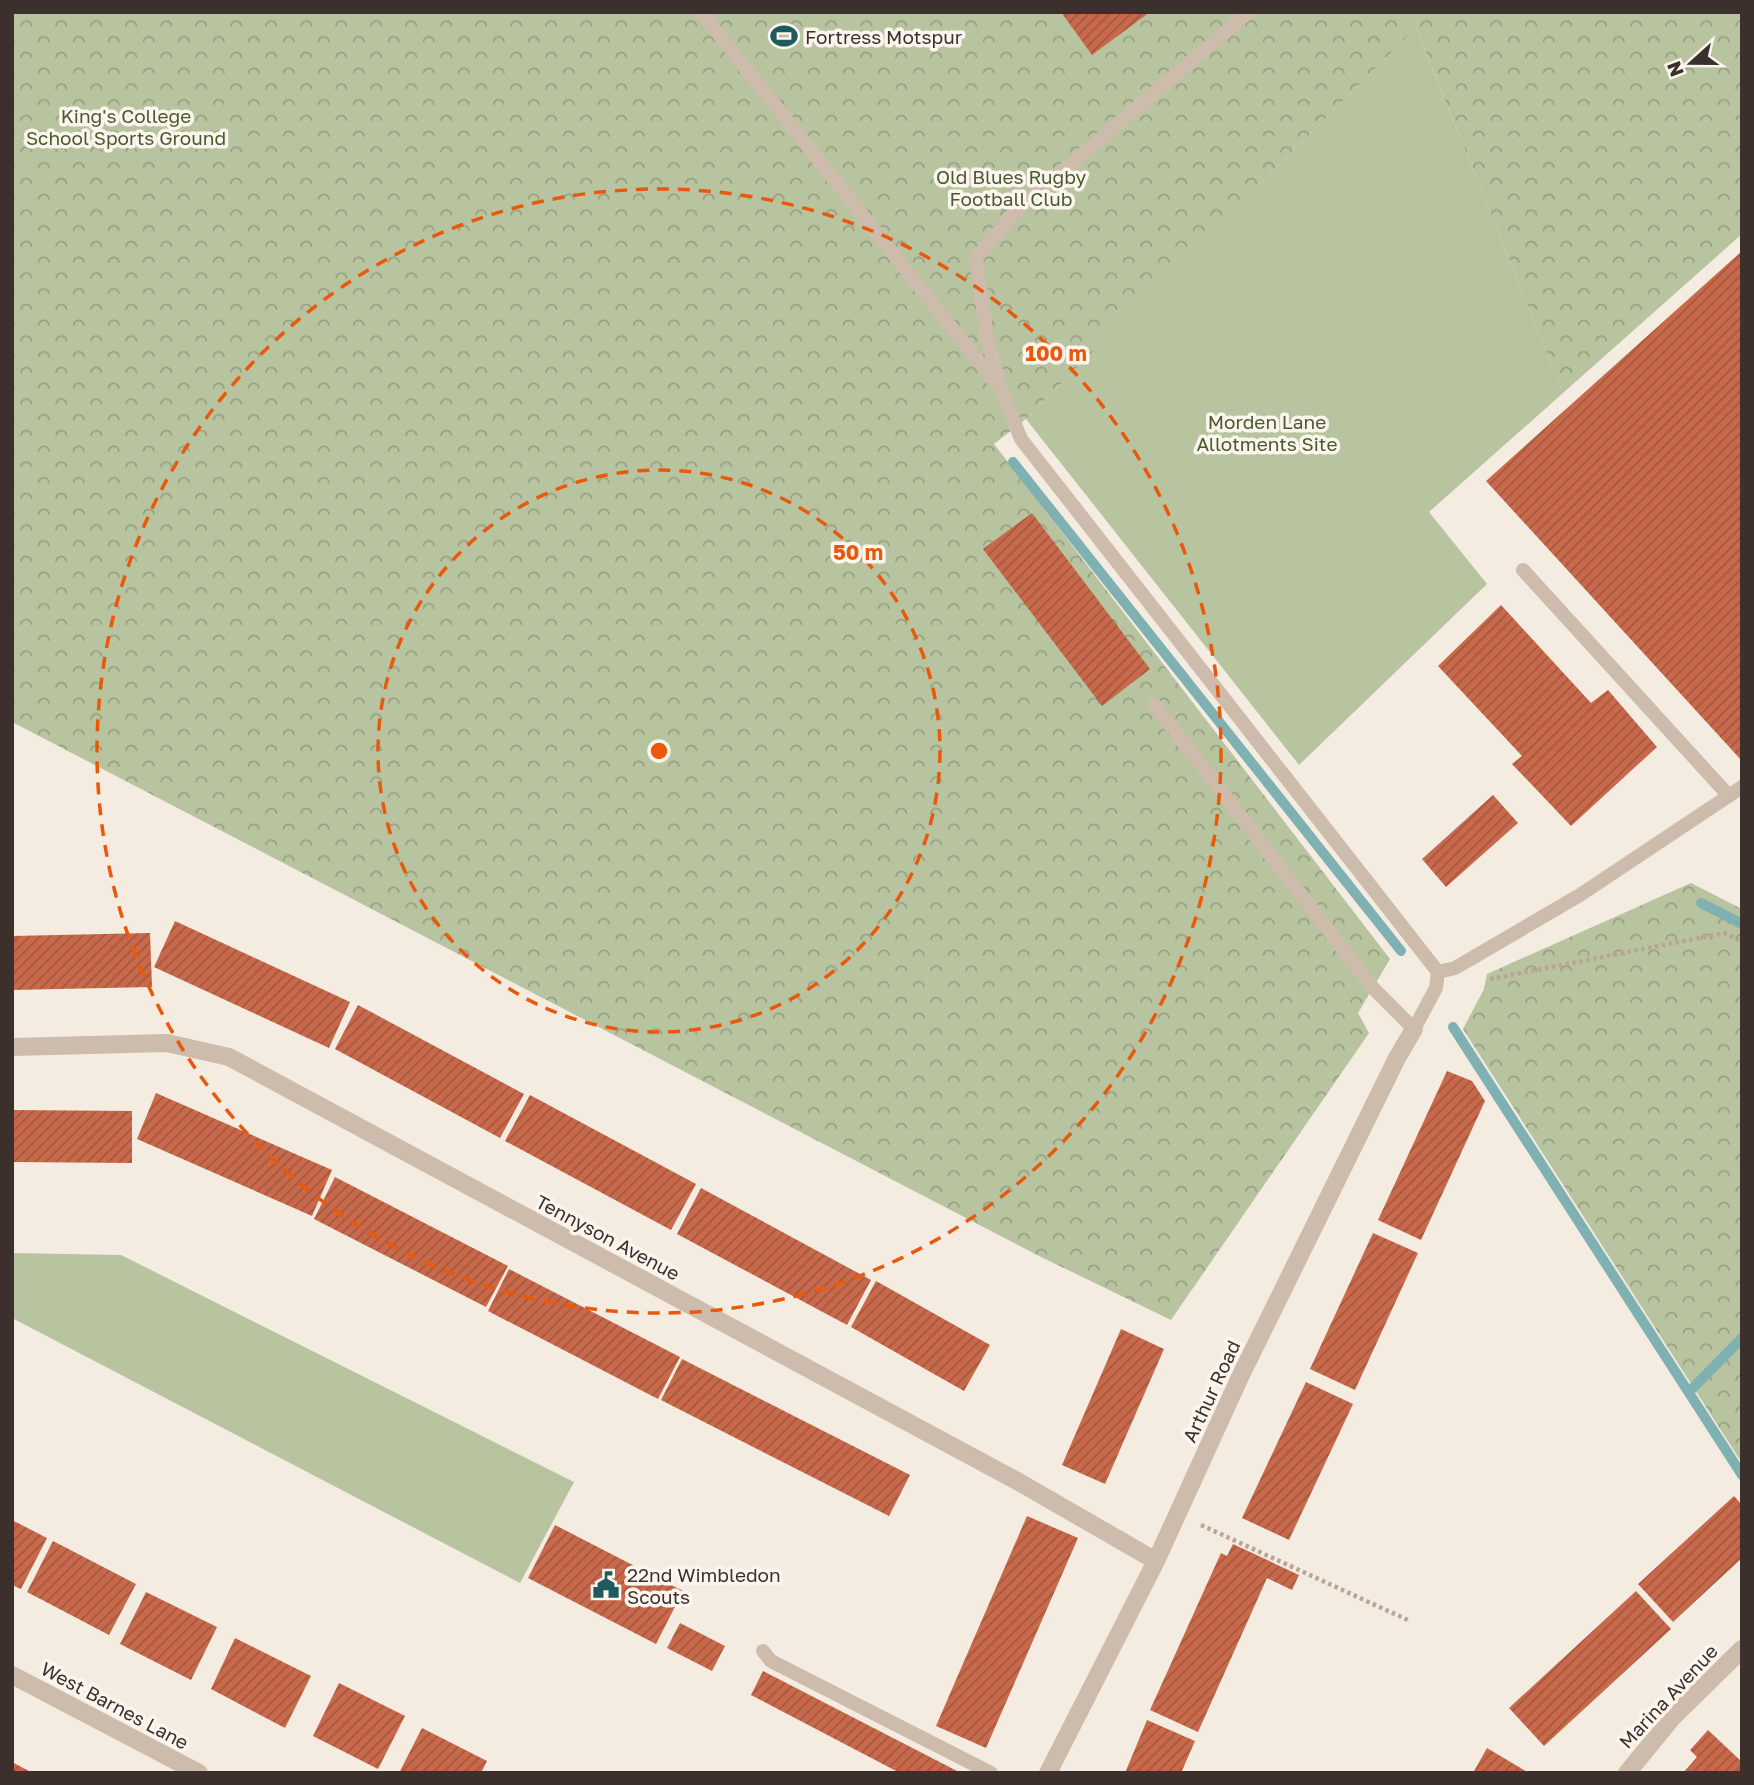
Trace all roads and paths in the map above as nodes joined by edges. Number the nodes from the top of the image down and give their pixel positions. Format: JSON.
{"nodes":[{"id":1,"x":701,"y":12,"type":"edge"},
{"id":2,"x":1248,"y":12,"type":"edge"},
{"id":3,"x":1001,"y":389,"type":"junction"},
{"id":4,"x":1523,"y":570,"type":"dead end"},
{"id":5,"x":1154,"y":704,"type":"dead end"},
{"id":6,"x":1742,"y":787,"type":"edge"},
{"id":7,"x":1729,"y":796,"type":"junction"},
{"id":8,"x":1742,"y":942,"type":"edge"},
{"id":9,"x":1438,"y":972,"type":"junction"},
{"id":10,"x":1436,"y":989,"type":"junction"},
{"id":11,"x":1415,"y":1029,"type":"junction"},
{"id":12,"x":12,"y":1047,"type":"edge"},
{"id":13,"x":1177,"y":1514,"type":"junction"},
{"id":14,"x":1156,"y":1561,"type":"junction"},
{"id":15,"x":1410,"y":1621,"type":"dead end"},
{"id":16,"x":1742,"y":1649,"type":"edge"},
{"id":17,"x":763,"y":1651,"type":"dead end"},
{"id":18,"x":12,"y":1675,"type":"edge"},
{"id":19,"x":199,"y":1773,"type":"edge"},
{"id":20,"x":991,"y":1773,"type":"edge"},
{"id":21,"x":1048,"y":1773,"type":"edge"},
{"id":22,"x":1627,"y":1773,"type":"edge"}],
"edges":[{"from":1,"to":3,"type":"lane"},
{"from":2,"to":3,"type":"lane"},
{"from":3,"to":9,"type":"lane"},
{"from":4,"to":7,"type":"lane"},
{"from":5,"to":11,"type":"lane"},
{"from":6,"to":7,"type":"lane"},
{"from":7,"to":9,"type":"lane"},
{"from":8,"to":10,"type":"path"},
{"from":9,"to":10,"type":"lane"},
{"from":10,"to":11,"type":"lane"},
{"from":11,"to":13,"type":"street","name":"Arthur Road"},
{"from":12,"to":14,"type":"street","name":"Tennyson Avenue"},
{"from":13,"to":14,"type":"street","name":"Arthur Road"},
{"from":13,"to":15,"type":"path"},
{"from":14,"to":21,"type":"street","name":"Arthur Road"},
{"from":16,"to":22,"type":"street","name":"Marina Avenue"},
{"from":17,"to":20,"type":"lane"},
{"from":18,"to":19,"type":"street","name":"West Barnes Lane"}]}
